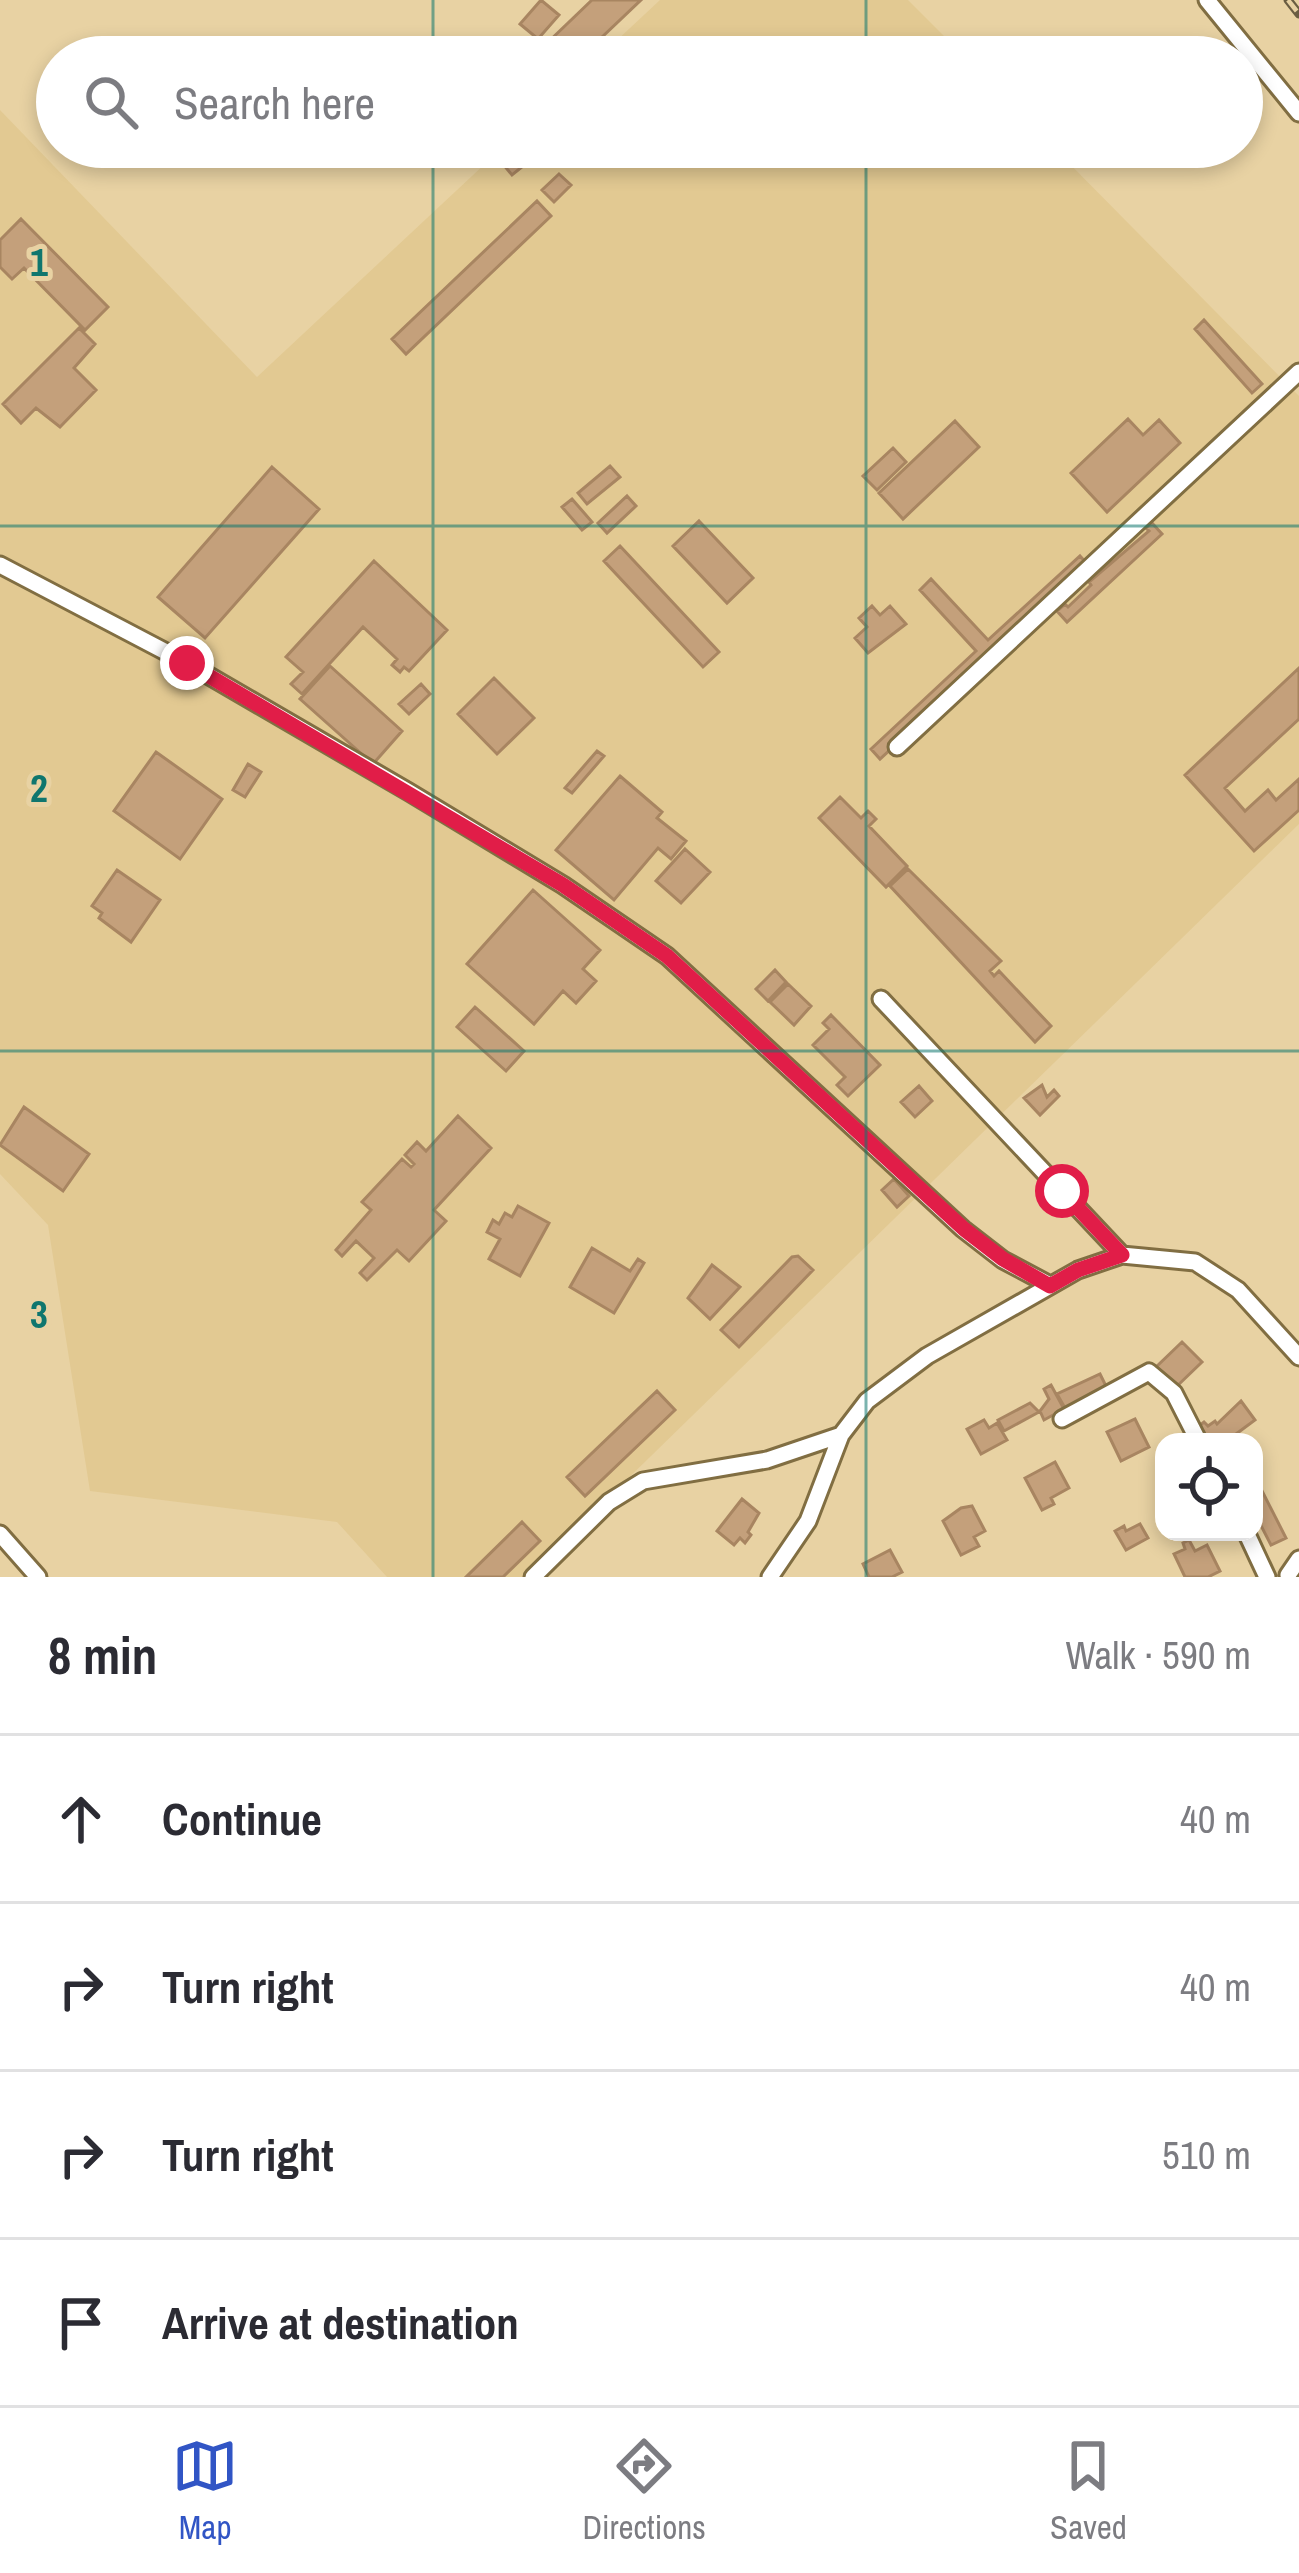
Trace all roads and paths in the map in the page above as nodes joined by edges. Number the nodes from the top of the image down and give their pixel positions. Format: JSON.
{"nodes":[{"id":1,"x":1207,"y":0,"type":"edge"},
{"id":2,"x":1236,"y":36,"type":"edge"},
{"id":3,"x":1263,"y":69,"type":"edge"},
{"id":4,"x":1299,"y":113,"type":"edge"},
{"id":5,"x":1299,"y":372,"type":"edge"},
{"id":6,"x":0,"y":566,"type":"edge"},
{"id":7,"x":897,"y":747,"type":"dead end"},
{"id":8,"x":881,"y":999,"type":"dead end"},
{"id":9,"x":1122,"y":1255,"type":"junction"},
{"id":10,"x":1050,"y":1286,"type":"junction"},
{"id":11,"x":1299,"y":1357,"type":"edge"},
{"id":12,"x":1062,"y":1419,"type":"dead end"},
{"id":13,"x":1194,"y":1433,"type":"edge"},
{"id":14,"x":842,"y":1435,"type":"junction"},
{"id":15,"x":0,"y":1534,"type":"edge"},
{"id":16,"x":1250,"y":1541,"type":"edge"},
{"id":17,"x":1299,"y":1559,"type":"edge"},
{"id":18,"x":1291,"y":1574,"type":"edge"},
{"id":19,"x":38,"y":1577,"type":"edge"},
{"id":20,"x":532,"y":1577,"type":"edge"},
{"id":21,"x":770,"y":1577,"type":"edge"},
{"id":22,"x":1268,"y":1577,"type":"edge"}],
"edges":[{"from":1,"to":2,"type":"street"},
{"from":3,"to":4,"type":"street"},
{"from":5,"to":7,"type":"street"},
{"from":6,"to":10,"type":"street"},
{"from":8,"to":9,"type":"street"},
{"from":9,"to":10,"type":"street"},
{"from":9,"to":11,"type":"street"},
{"from":10,"to":14,"type":"street"},
{"from":12,"to":13,"type":"street"},
{"from":14,"to":20,"type":"street"},
{"from":14,"to":21,"type":"street"},
{"from":15,"to":19,"type":"street"},
{"from":16,"to":22,"type":"street"},
{"from":17,"to":18,"type":"street"}]}
